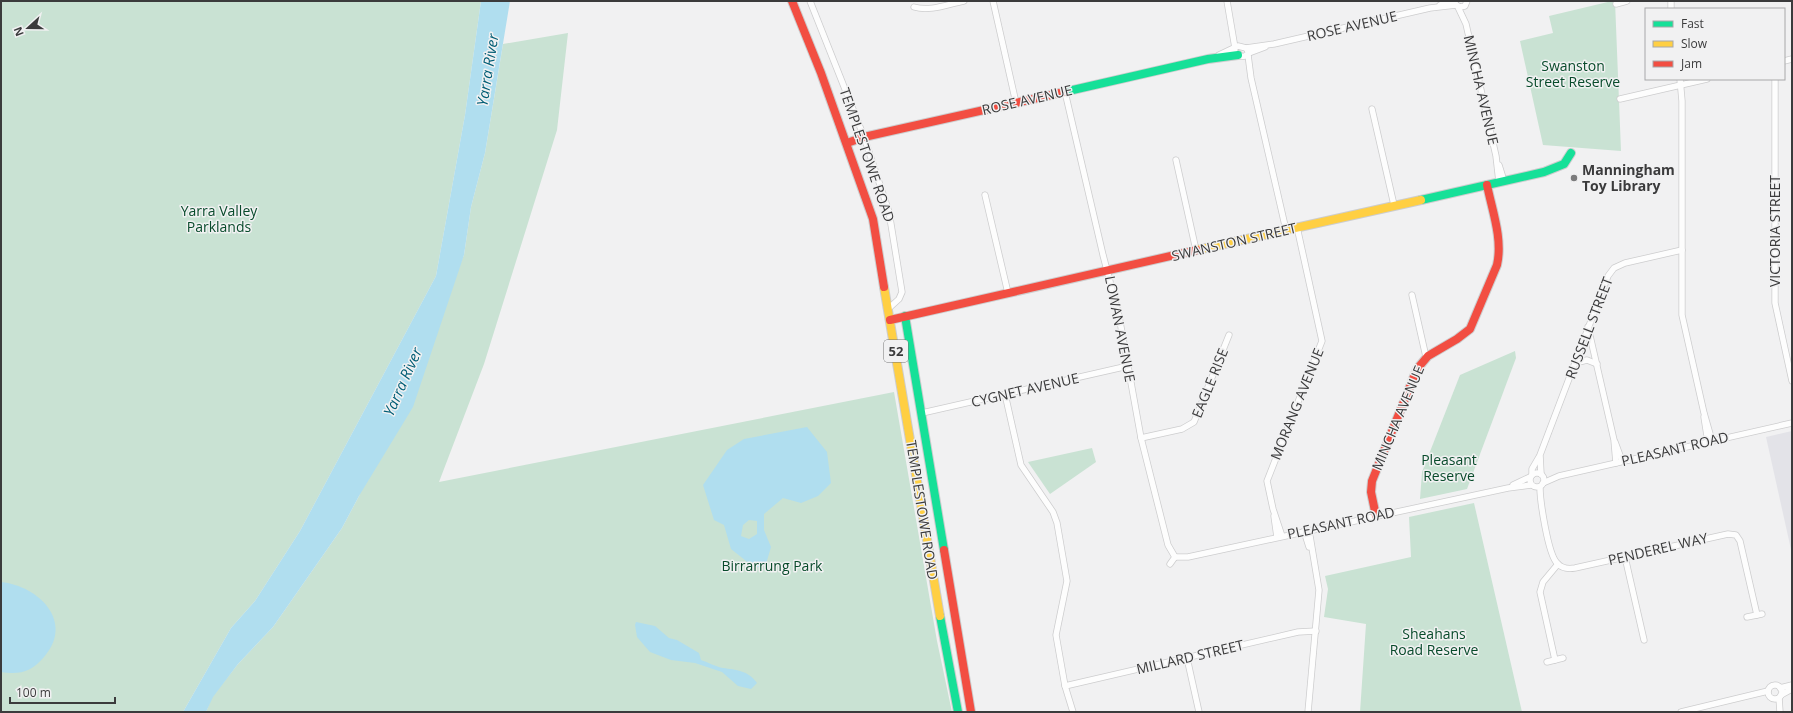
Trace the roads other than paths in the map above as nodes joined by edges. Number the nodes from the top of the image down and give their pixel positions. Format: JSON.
{"nodes":[{"id":1,"x":792,"y":1,"type":"edge"},
{"id":2,"x":810,"y":1,"type":"edge"},
{"id":3,"x":964,"y":1,"type":"edge"},
{"id":4,"x":993,"y":1,"type":"edge"},
{"id":5,"x":1227,"y":1,"type":"edge"},
{"id":6,"x":1450,"y":1,"type":"edge"},
{"id":7,"x":1627,"y":1,"type":"edge"},
{"id":8,"x":1468,"y":3,"type":"edge"},
{"id":9,"x":1456,"y":4,"type":"edge"},
{"id":10,"x":1616,"y":4,"type":"dead end"},
{"id":11,"x":914,"y":7,"type":"dead end"},
{"id":12,"x":1430,"y":8,"type":"junction"},
{"id":13,"x":1466,"y":24,"type":"junction"},
{"id":14,"x":1274,"y":44,"type":"junction"},
{"id":15,"x":1239,"y":50,"type":"junction"},
{"id":16,"x":1248,"y":54,"type":"junction"},
{"id":17,"x":1251,"y":78,"type":"junction"},
{"id":18,"x":1698,"y":80,"type":"edge"},
{"id":19,"x":1775,"y":80,"type":"edge"},
{"id":20,"x":1681,"y":82,"type":"edge"},
{"id":21,"x":1065,"y":92,"type":"junction"},
{"id":22,"x":1620,"y":99,"type":"dead end"},
{"id":23,"x":1016,"y":103,"type":"junction"},
{"id":24,"x":1372,"y":109,"type":"dead end"},
{"id":25,"x":864,"y":137,"type":"junction"},
{"id":26,"x":846,"y":143,"type":"junction"},
{"id":27,"x":1571,"y":153,"type":"dead end"},
{"id":28,"x":1176,"y":160,"type":"dead end"},
{"id":29,"x":1502,"y":181,"type":"junction"},
{"id":30,"x":1486,"y":185,"type":"junction"},
{"id":31,"x":985,"y":195,"type":"dead end"},
{"id":32,"x":1394,"y":206,"type":"junction"},
{"id":33,"x":1297,"y":227,"type":"junction"},
{"id":34,"x":1286,"y":230,"type":"junction"},
{"id":35,"x":1196,"y":250,"type":"junction"},
{"id":36,"x":1682,"y":250,"type":"junction"},
{"id":37,"x":1108,"y":270,"type":"junction"},
{"id":38,"x":1008,"y":293,"type":"junction"},
{"id":39,"x":1412,"y":295,"type":"dead end"},
{"id":40,"x":888,"y":309,"type":"junction"},
{"id":41,"x":905,"y":316,"type":"junction"},
{"id":42,"x":890,"y":320,"type":"junction"},
{"id":43,"x":1588,"y":326,"type":"junction"},
{"id":44,"x":1229,"y":335,"type":"dead end"},
{"id":45,"x":1426,"y":357,"type":"junction"},
{"id":46,"x":1575,"y":363,"type":"junction"},
{"id":47,"x":1597,"y":364,"type":"junction"},
{"id":48,"x":1128,"y":366,"type":"junction"},
{"id":49,"x":1792,"y":381,"type":"edge"},
{"id":50,"x":1004,"y":394,"type":"junction"},
{"id":51,"x":922,"y":413,"type":"junction"},
{"id":52,"x":1792,"y":423,"type":"edge"},
{"id":53,"x":1141,"y":438,"type":"junction"},
{"id":54,"x":1710,"y":442,"type":"junction"},
{"id":55,"x":1540,"y":455,"type":"junction"},
{"id":56,"x":1619,"y":462,"type":"junction"},
{"id":57,"x":1541,"y":475,"type":"junction"},
{"id":58,"x":1531,"y":476,"type":"junction"},
{"id":59,"x":1559,"y":476,"type":"junction"},
{"id":60,"x":1537,"y":485,"type":"junction"},
{"id":61,"x":1508,"y":488,"type":"junction"},
{"id":62,"x":1376,"y":516,"type":"junction"},
{"id":63,"x":1306,"y":530,"type":"junction"},
{"id":64,"x":1279,"y":536,"type":"junction"},
{"id":65,"x":1175,"y":557,"type":"junction"},
{"id":66,"x":1625,"y":557,"type":"junction"},
{"id":67,"x":1170,"y":564,"type":"dead end"},
{"id":68,"x":1558,"y":564,"type":"junction"},
{"id":69,"x":1747,"y":617,"type":"dead end"},
{"id":70,"x":1316,"y":631,"type":"junction"},
{"id":71,"x":1644,"y":640,"type":"dead end"},
{"id":72,"x":1187,"y":658,"type":"junction"},
{"id":73,"x":1563,"y":658,"type":"dead end"},
{"id":74,"x":1555,"y":660,"type":"junction"},
{"id":75,"x":1547,"y":662,"type":"dead end"},
{"id":76,"x":1792,"y":685,"type":"edge"},
{"id":77,"x":1065,"y":686,"type":"junction"},
{"id":78,"x":1792,"y":690,"type":"edge"},
{"id":79,"x":1768,"y":691,"type":"junction"},
{"id":80,"x":1777,"y":695,"type":"junction"},
{"id":81,"x":1750,"y":696,"type":"junction"},
{"id":82,"x":958,"y":712,"type":"edge"},
{"id":83,"x":971,"y":712,"type":"edge"},
{"id":84,"x":1074,"y":712,"type":"edge"},
{"id":85,"x":1199,"y":712,"type":"edge"},
{"id":86,"x":1308,"y":712,"type":"edge"},
{"id":87,"x":1681,"y":712,"type":"edge"},
{"id":88,"x":1779,"y":712,"type":"edge"}],
"edges":[{"from":1,"to":26,"type":"street","name":"TEMPLESTOWE ROAD","number":"52"},
{"from":2,"to":25,"type":"street","name":"TEMPLESTOWE ROAD"},
{"from":3,"to":11,"type":"street"},
{"from":4,"to":23,"type":"street"},
{"from":5,"to":15,"type":"street"},
{"from":6,"to":12,"type":"street","name":"ROSE AVENUE"},
{"from":7,"to":10,"type":"street"},
{"from":8,"to":9,"type":"street","name":"ROSE AVENUE"},
{"from":8,"to":13,"type":"street","name":"MINCHA AVENUE"},
{"from":9,"to":12,"type":"street","name":"ROSE AVENUE"},
{"from":9,"to":13,"type":"street","name":"MINCHA AVENUE"},
{"from":12,"to":14,"type":"street","name":"ROSE AVENUE"},
{"from":13,"to":29,"type":"street","name":"MINCHA AVENUE"},
{"from":14,"to":15,"type":"street","name":"ROSE AVENUE"},
{"from":14,"to":16,"type":"street","name":"ROSE AVENUE"},
{"from":15,"to":16,"type":"street"},
{"from":15,"to":17,"type":"street"},
{"from":15,"to":21,"type":"street","name":"ROSE AVENUE"},
{"from":16,"to":17,"type":"street"},
{"from":17,"to":34,"type":"street"},
{"from":18,"to":20,"type":"street"},
{"from":19,"to":49,"type":"street","name":"VICTORIA STREET"},
{"from":20,"to":22,"type":"street"},
{"from":20,"to":36,"type":"street"},
{"from":21,"to":23,"type":"street","name":"ROSE AVENUE"},
{"from":21,"to":37,"type":"street","name":"LOWAN AVENUE"},
{"from":23,"to":25,"type":"street","name":"ROSE AVENUE"},
{"from":24,"to":32,"type":"street"},
{"from":25,"to":26,"type":"street","name":"ROSE AVENUE"},
{"from":25,"to":40,"type":"street","name":"TEMPLESTOWE ROAD"},
{"from":26,"to":40,"type":"street","name":"TEMPLESTOWE ROAD","number":"52"},
{"from":27,"to":29,"type":"street","name":"SWANSTON STREET"},
{"from":28,"to":35,"type":"street"},
{"from":29,"to":30,"type":"street","name":"SWANSTON STREET"},
{"from":30,"to":32,"type":"street","name":"SWANSTON STREET"},
{"from":30,"to":45,"type":"street","name":"MINCHA AVENUE"},
{"from":31,"to":38,"type":"street"},
{"from":32,"to":33,"type":"street","name":"SWANSTON STREET"},
{"from":33,"to":34,"type":"street","name":"SWANSTON STREET"},
{"from":33,"to":64,"type":"street","name":"MORANG AVENUE"},
{"from":34,"to":35,"type":"street","name":"SWANSTON STREET"},
{"from":35,"to":37,"type":"street","name":"SWANSTON STREET"},
{"from":36,"to":43,"type":"street","name":"RUSSELL STREET"},
{"from":36,"to":54,"type":"street"},
{"from":37,"to":38,"type":"street","name":"SWANSTON STREET"},
{"from":37,"to":48,"type":"street","name":"LOWAN AVENUE"},
{"from":38,"to":41,"type":"street","name":"SWANSTON STREET"},
{"from":39,"to":45,"type":"street"},
{"from":40,"to":42,"type":"street","name":"TEMPLESTOWE ROAD","number":"52"},
{"from":41,"to":42,"type":"street","name":"SWANSTON STREET"},
{"from":41,"to":51,"type":"street","name":"TEMPLESTOWE ROAD"},
{"from":42,"to":82,"type":"street","name":"TEMPLESTOWE ROAD","number":"52"},
{"from":43,"to":46,"type":"street","name":"RUSSELL STREET"},
{"from":43,"to":47,"type":"street"},
{"from":44,"to":53,"type":"street","name":"EAGLE RISE"},
{"from":45,"to":62,"type":"street","name":"MINCHA AVENUE"},
{"from":46,"to":47,"type":"street"},
{"from":46,"to":55,"type":"street","name":"RUSSELL STREET"},
{"from":47,"to":56,"type":"street"},
{"from":48,"to":50,"type":"street","name":"CYGNET AVENUE"},
{"from":48,"to":53,"type":"street","name":"LOWAN AVENUE"},
{"from":50,"to":51,"type":"street","name":"CYGNET AVENUE"},
{"from":50,"to":77,"type":"street"},
{"from":51,"to":83,"type":"street","name":"TEMPLESTOWE ROAD"},
{"from":52,"to":54,"type":"street","name":"PLEASANT ROAD"},
{"from":53,"to":65,"type":"street","name":"LOWAN AVENUE"},
{"from":54,"to":56,"type":"street","name":"PLEASANT ROAD"},
{"from":55,"to":57,"type":"street","name":"RUSSELL STREET"},
{"from":55,"to":58,"type":"street","name":"RUSSELL STREET"},
{"from":56,"to":59,"type":"street","name":"PLEASANT ROAD"},
{"from":57,"to":58,"type":"street","name":"PLEASANT ROAD"},
{"from":57,"to":59,"type":"street","name":"PLEASANT ROAD"},
{"from":57,"to":60,"type":"street","name":"RUSSELL STREET"},
{"from":58,"to":60,"type":"street"},
{"from":58,"to":61,"type":"street","name":"PLEASANT ROAD"},
{"from":59,"to":60,"type":"street","name":"PLEASANT ROAD"},
{"from":60,"to":61,"type":"street","name":"PLEASANT ROAD"},
{"from":60,"to":68,"type":"street"},
{"from":61,"to":62,"type":"street","name":"PLEASANT ROAD"},
{"from":62,"to":63,"type":"street","name":"PLEASANT ROAD"},
{"from":63,"to":64,"type":"street","name":"PLEASANT ROAD"},
{"from":63,"to":70,"type":"street"},
{"from":64,"to":65,"type":"street","name":"PLEASANT ROAD"},
{"from":65,"to":67,"type":"street"},
{"from":66,"to":68,"type":"street","name":"PENDEREL WAY"},
{"from":66,"to":69,"type":"street","name":"PENDEREL WAY"},
{"from":66,"to":71,"type":"street"},
{"from":68,"to":74,"type":"street"},
{"from":70,"to":72,"type":"street","name":"MILLARD STREET"},
{"from":70,"to":86,"type":"street"},
{"from":72,"to":77,"type":"street","name":"MILLARD STREET"},
{"from":72,"to":85,"type":"street"},
{"from":73,"to":74,"type":"street"},
{"from":74,"to":75,"type":"street"},
{"from":76,"to":80,"type":"street"},
{"from":77,"to":84,"type":"street"},
{"from":78,"to":80,"type":"street"},
{"from":79,"to":80,"type":"street"},
{"from":79,"to":80,"type":"street"},
{"from":79,"to":81,"type":"street"},
{"from":80,"to":81,"type":"street"},
{"from":80,"to":88,"type":"street"},
{"from":81,"to":87,"type":"street"}]}
